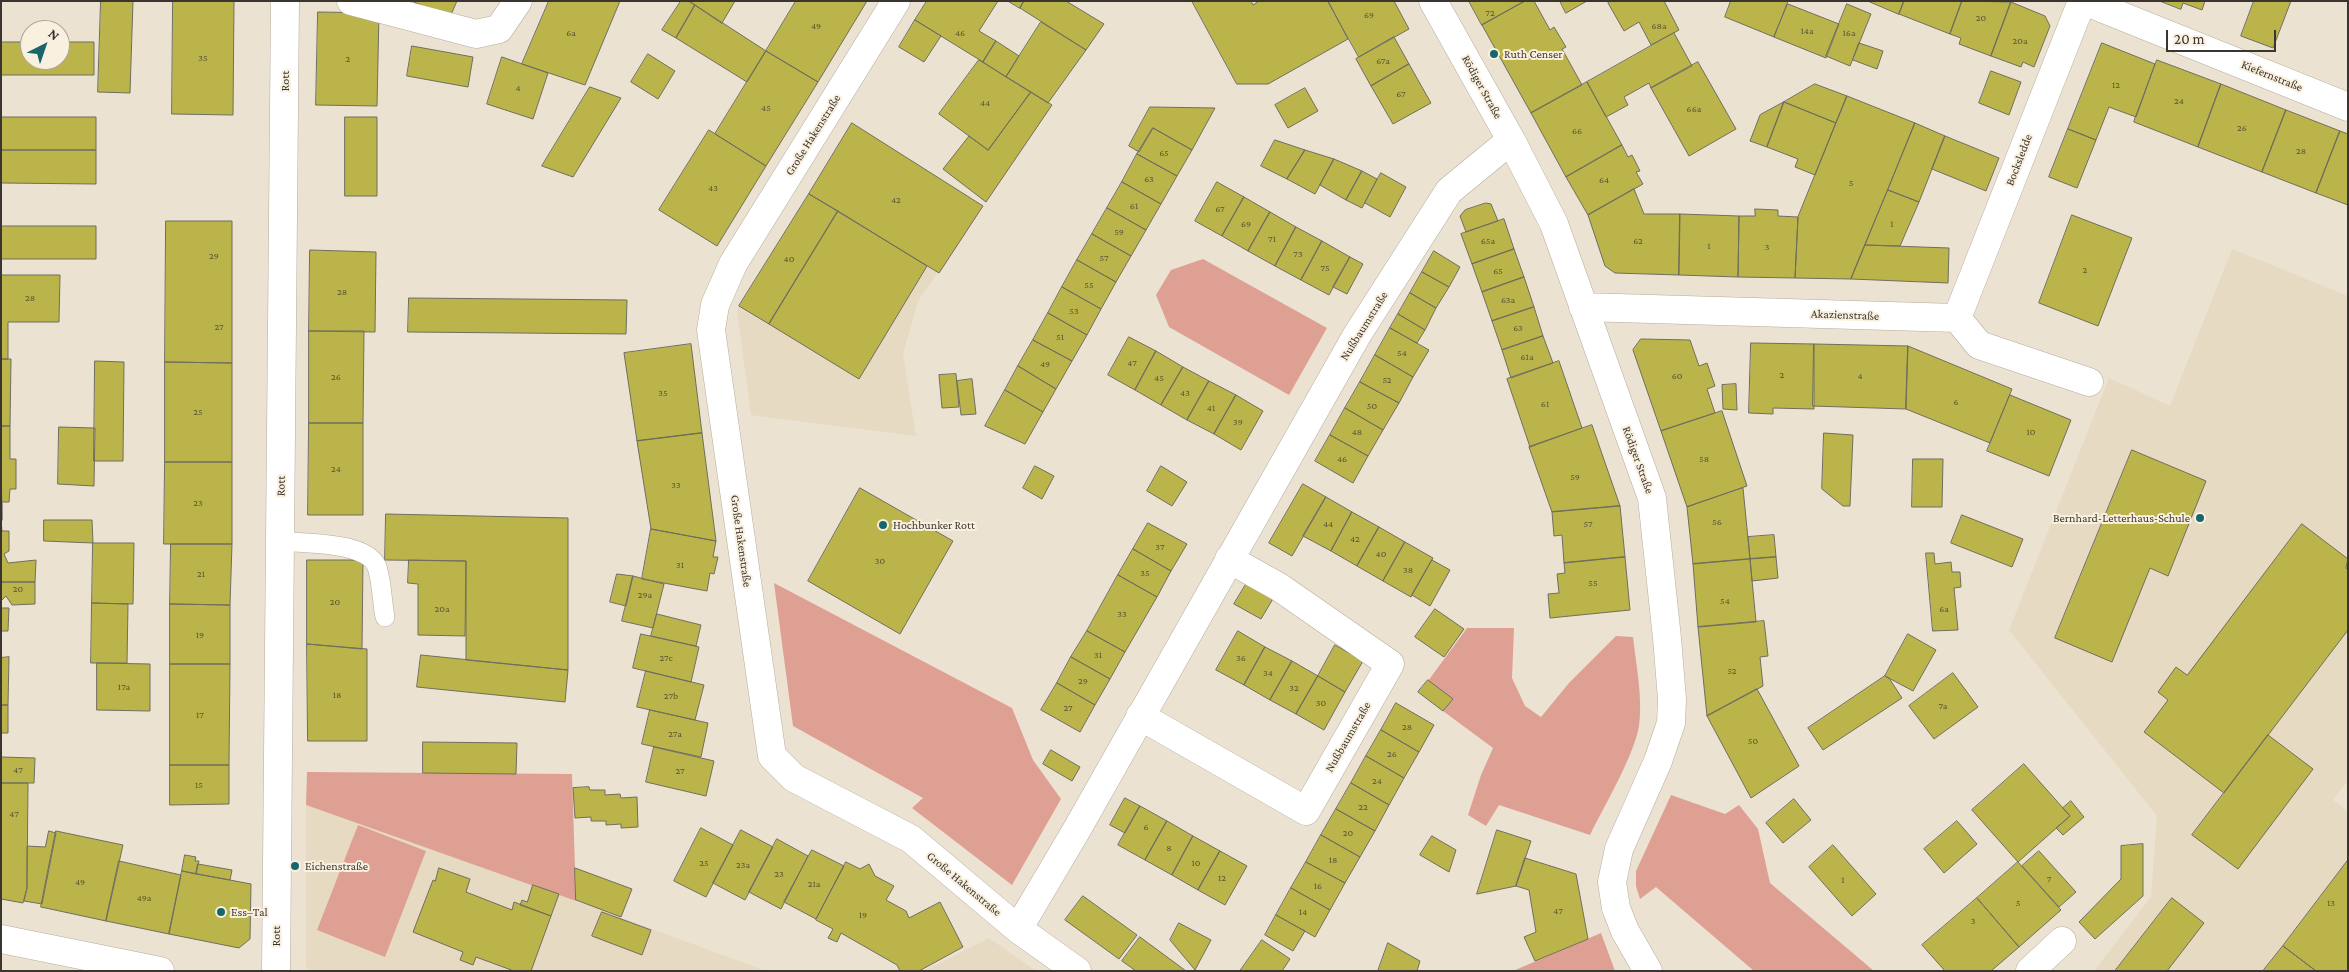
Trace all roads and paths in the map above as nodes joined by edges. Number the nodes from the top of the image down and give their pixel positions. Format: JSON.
{"nodes":[{"id":1,"x":286,"y":1,"type":"edge"},
{"id":2,"x":351,"y":1,"type":"edge"},
{"id":3,"x":518,"y":1,"type":"edge"},
{"id":4,"x":896,"y":1,"type":"edge"},
{"id":5,"x":1433,"y":1,"type":"edge"},
{"id":6,"x":2083,"y":1,"type":"edge"},
{"id":7,"x":2348,"y":107,"type":"edge"},
{"id":8,"x":1511,"y":140,"type":"junction"},
{"id":9,"x":1583,"y":307,"type":"junction"},
{"id":10,"x":1957,"y":318,"type":"junction"},
{"id":11,"x":2089,"y":382,"type":"dead end"},
{"id":12,"x":280,"y":541,"type":"junction"},
{"id":13,"x":1229,"y":559,"type":"junction"},
{"id":14,"x":385,"y":617,"type":"dead end"},
{"id":15,"x":1140,"y":716,"type":"junction"},
{"id":16,"x":1018,"y":929,"type":"junction"},
{"id":17,"x":1,"y":939,"type":"edge"},
{"id":18,"x":2062,"y":941,"type":"dead end"},
{"id":19,"x":160,"y":971,"type":"edge"},
{"id":20,"x":276,"y":971,"type":"edge"},
{"id":21,"x":1077,"y":971,"type":"edge"},
{"id":22,"x":1648,"y":971,"type":"edge"},
{"id":23,"x":2030,"y":971,"type":"edge"}],
"edges":[{"from":1,"to":12,"type":"street","name":"Rott"},
{"from":2,"to":3,"type":"street"},
{"from":4,"to":16,"type":"street","name":"Große Hakenstraße"},
{"from":5,"to":8,"type":"street","name":"Rödiger Straße"},
{"from":6,"to":7,"type":"street","name":"Kiefernstraße"},
{"from":6,"to":10,"type":"street","name":"Bocksledde"},
{"from":8,"to":9,"type":"street","name":"Rödiger Straße"},
{"from":8,"to":13,"type":"street","name":"Nußbaumstraße"},
{"from":9,"to":10,"type":"street","name":"Akazienstraße"},
{"from":9,"to":22,"type":"street","name":"Rödiger Straße"},
{"from":10,"to":11,"type":"street"},
{"from":12,"to":14,"type":"lane"},
{"from":12,"to":20,"type":"street","name":"Rott"},
{"from":13,"to":15,"type":"street","name":"Nußbaumstraße"},
{"from":13,"to":15,"type":"street","name":"Nußbaumstraße"},
{"from":15,"to":16,"type":"street","name":"Nußbaumstraße"},
{"from":16,"to":21,"type":"street","name":"Große Hakenstraße"},
{"from":17,"to":19,"type":"street"},
{"from":18,"to":23,"type":"street"}]}
